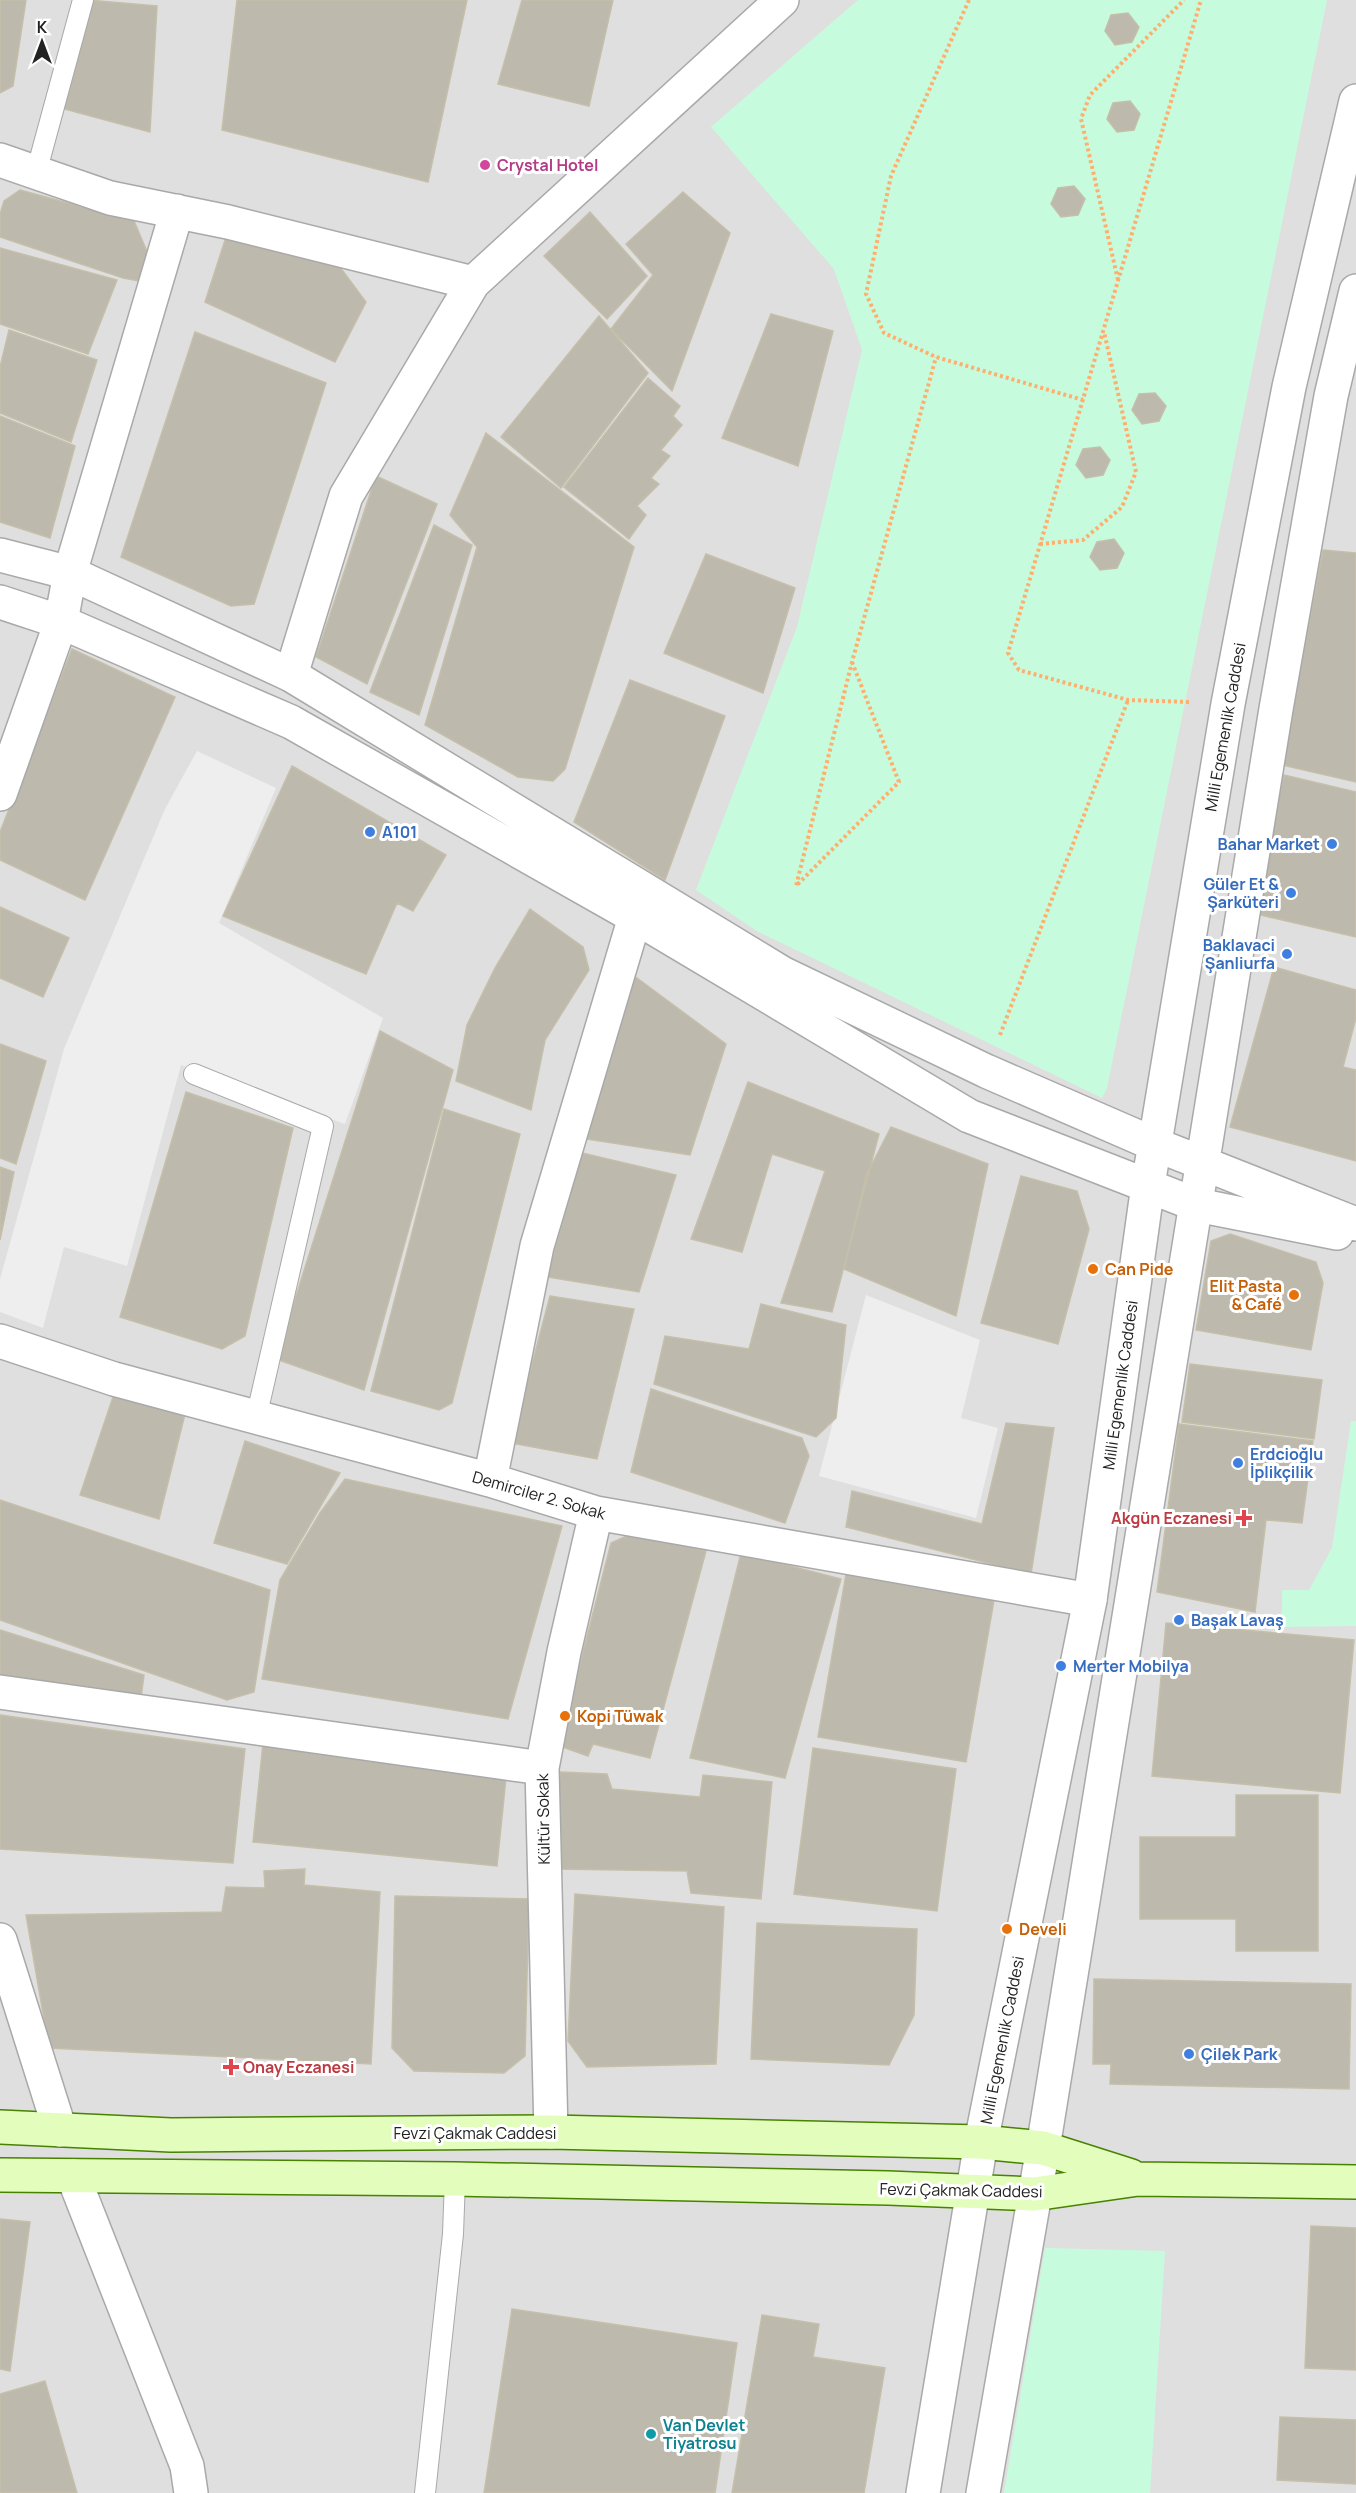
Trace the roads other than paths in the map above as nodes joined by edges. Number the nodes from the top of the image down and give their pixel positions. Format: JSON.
{"nodes":[{"id":1,"x":83,"y":0,"type":"edge"},
{"id":2,"x":782,"y":0,"type":"edge"},
{"id":3,"x":1356,"y":101,"type":"edge"},
{"id":4,"x":0,"y":160,"type":"edge"},
{"id":5,"x":36,"y":173,"type":"junction"},
{"id":6,"x":177,"y":211,"type":"junction"},
{"id":7,"x":473,"y":283,"type":"junction"},
{"id":8,"x":1356,"y":291,"type":"edge"},
{"id":9,"x":0,"y":555,"type":"edge"},
{"id":10,"x":70,"y":573,"type":"junction"},
{"id":11,"x":0,"y":602,"type":"edge"},
{"id":12,"x":61,"y":622,"type":"junction"},
{"id":13,"x":291,"y":675,"type":"junction"},
{"id":14,"x":0,"y":794,"type":"edge"},
{"id":15,"x":635,"y":917,"type":"junction"},
{"id":16,"x":194,"y":1074,"type":"dead end"},
{"id":17,"x":1154,"y":1144,"type":"junction"},
{"id":18,"x":1204,"y":1162,"type":"junction"},
{"id":19,"x":1148,"y":1185,"type":"junction"},
{"id":20,"x":1197,"y":1205,"type":"junction"},
{"id":21,"x":1356,"y":1224,"type":"edge"},
{"id":22,"x":1356,"y":1236,"type":"edge"},
{"id":23,"x":0,"y":1341,"type":"edge"},
{"id":24,"x":256,"y":1418,"type":"junction"},
{"id":25,"x":490,"y":1480,"type":"junction"},
{"id":26,"x":596,"y":1513,"type":"junction"},
{"id":27,"x":1090,"y":1600,"type":"junction"},
{"id":28,"x":0,"y":1692,"type":"edge"},
{"id":29,"x":542,"y":1768,"type":"junction"},
{"id":30,"x":0,"y":1940,"type":"edge"},
{"id":31,"x":0,"y":2127,"type":"edge"},
{"id":32,"x":60,"y":2130,"type":"junction"},
{"id":33,"x":551,"y":2132,"type":"junction"},
{"id":34,"x":981,"y":2142,"type":"junction"},
{"id":35,"x":1043,"y":2148,"type":"junction"},
{"id":36,"x":0,"y":2175,"type":"edge"},
{"id":37,"x":73,"y":2176,"type":"junction"},
{"id":38,"x":455,"y":2179,"type":"junction"},
{"id":39,"x":1138,"y":2179,"type":"junction"},
{"id":40,"x":1356,"y":2182,"type":"edge"},
{"id":41,"x":974,"y":2192,"type":"junction"},
{"id":42,"x":1035,"y":2194,"type":"junction"},
{"id":43,"x":191,"y":2493,"type":"edge"},
{"id":44,"x":425,"y":2493,"type":"edge"},
{"id":45,"x":923,"y":2493,"type":"edge"},
{"id":46,"x":983,"y":2493,"type":"edge"}],
"edges":[{"from":1,"to":5,"type":"lane"},
{"from":2,"to":7,"type":"street"},
{"from":3,"to":17,"type":"street","name":"Milli Egemenlik Caddesi"},
{"from":4,"to":5,"type":"street"},
{"from":5,"to":6,"type":"street"},
{"from":6,"to":7,"type":"street"},
{"from":6,"to":10,"type":"street"},
{"from":7,"to":13,"type":"street"},
{"from":8,"to":18,"type":"street"},
{"from":9,"to":10,"type":"street"},
{"from":10,"to":12,"type":"street"},
{"from":10,"to":13,"type":"street"},
{"from":11,"to":12,"type":"street"},
{"from":12,"to":14,"type":"street"},
{"from":12,"to":15,"type":"street"},
{"from":13,"to":17,"type":"street"},
{"from":15,"to":19,"type":"street"},
{"from":15,"to":25,"type":"street"},
{"from":16,"to":24,"type":"lane"},
{"from":17,"to":18,"type":"street"},
{"from":17,"to":19,"type":"street","name":"Milli Egemenlik Caddesi"},
{"from":18,"to":20,"type":"street"},
{"from":18,"to":21,"type":"street"},
{"from":19,"to":20,"type":"street"},
{"from":19,"to":27,"type":"street","name":"Milli Egemenlik Caddesi"},
{"from":20,"to":22,"type":"street"},
{"from":20,"to":35,"type":"street"},
{"from":23,"to":24,"type":"street","name":"Demirciler 2. Sokak"},
{"from":24,"to":25,"type":"street","name":"Demirciler 2. Sokak"},
{"from":25,"to":26,"type":"street","name":"Demirciler 2. Sokak"},
{"from":26,"to":27,"type":"street","name":"Demirciler 2. Sokak"},
{"from":26,"to":29,"type":"street","name":"Kültür Sokak"},
{"from":27,"to":34,"type":"street","name":"Milli Egemenlik Caddesi"},
{"from":28,"to":29,"type":"street"},
{"from":29,"to":33,"type":"street","name":"Kültür Sokak"},
{"from":30,"to":32,"type":"street"},
{"from":31,"to":32,"type":"main road","name":"Fevzi Çakmak Caddesi"},
{"from":32,"to":33,"type":"main road","name":"Fevzi Çakmak Caddesi"},
{"from":33,"to":34,"type":"main road","name":"Fevzi Çakmak Caddesi"},
{"from":34,"to":35,"type":"main road","name":"Fevzi Çakmak Caddesi"},
{"from":34,"to":41,"type":"street","name":"Milli Egemenlik Caddesi"},
{"from":35,"to":39,"type":"main road","name":"Fevzi Çakmak Caddesi"},
{"from":35,"to":42,"type":"street"},
{"from":36,"to":37,"type":"main road","name":"Fevzi Çakmak Caddesi"},
{"from":37,"to":38,"type":"main road","name":"Fevzi Çakmak Caddesi"},
{"from":37,"to":43,"type":"street"},
{"from":38,"to":41,"type":"main road","name":"Fevzi Çakmak Caddesi"},
{"from":38,"to":44,"type":"lane"},
{"from":39,"to":40,"type":"main road"},
{"from":39,"to":42,"type":"main road","name":"Fevzi Çakmak Caddesi"},
{"from":41,"to":42,"type":"main road","name":"Fevzi Çakmak Caddesi"},
{"from":41,"to":45,"type":"street","name":"Milli Egemenlik Caddesi"},
{"from":42,"to":46,"type":"street"}]}
